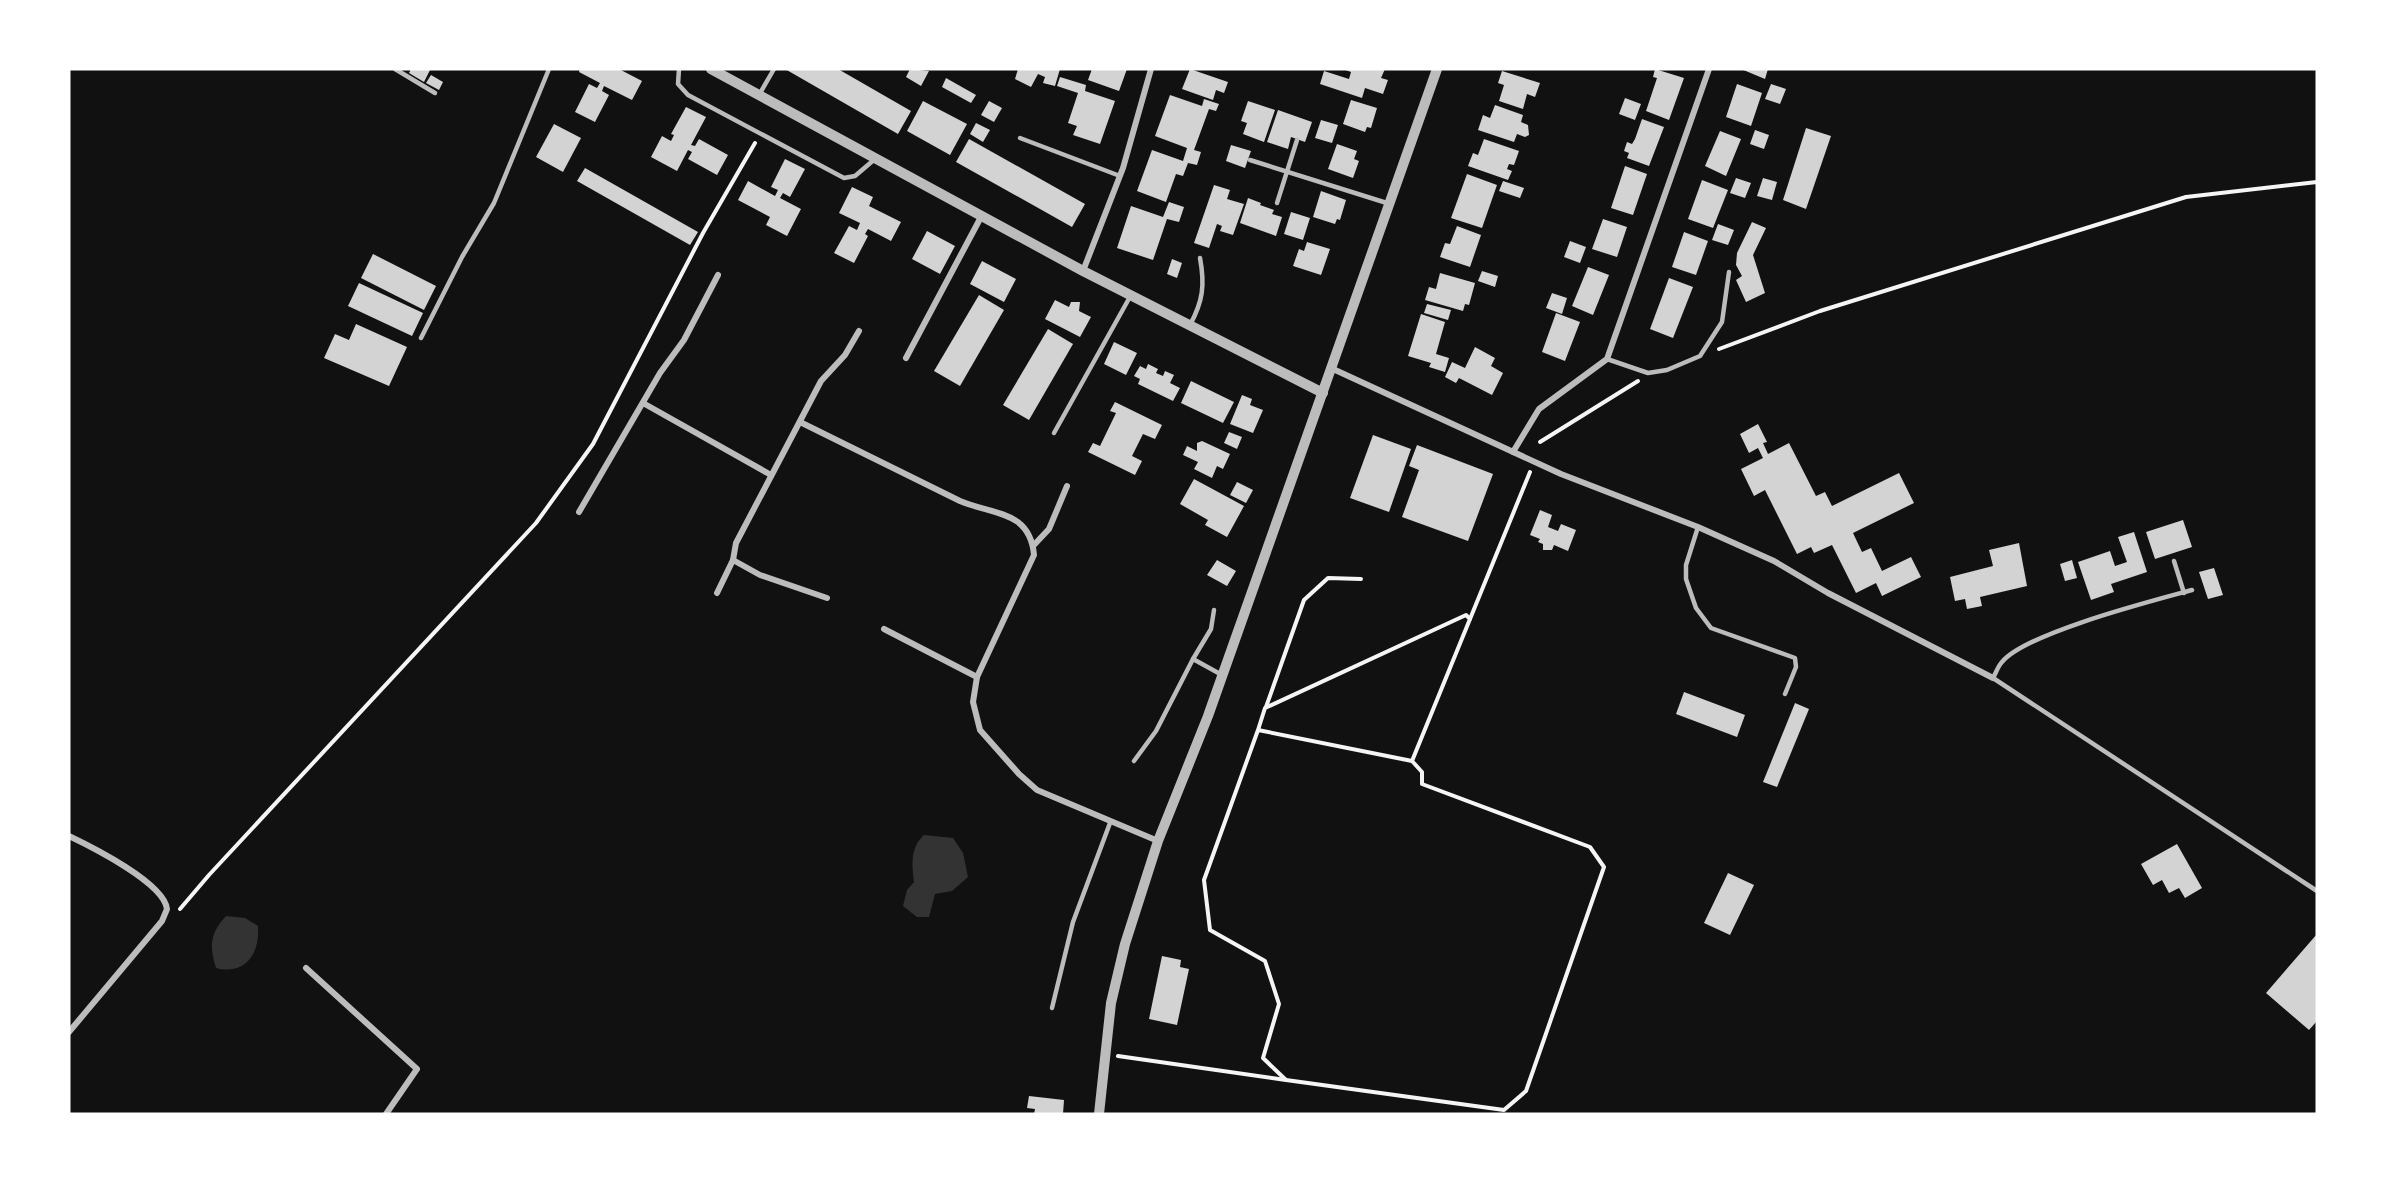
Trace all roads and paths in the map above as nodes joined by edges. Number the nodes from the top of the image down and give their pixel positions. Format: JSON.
{"nodes":[{"id":1,"x":395,"y":69,"type":"edge"},
{"id":2,"x":549,"y":69,"type":"edge"},
{"id":3,"x":678,"y":69,"type":"edge"},
{"id":4,"x":711,"y":69,"type":"edge"},
{"id":5,"x":774,"y":69,"type":"edge"},
{"id":6,"x":1151,"y":69,"type":"edge"},
{"id":7,"x":1437,"y":69,"type":"edge"},
{"id":8,"x":1709,"y":69,"type":"edge"},
{"id":9,"x":435,"y":93,"type":"dead end"},
{"id":10,"x":759,"y":95,"type":"junction"},
{"id":11,"x":761,"y":132,"type":"junction"},
{"id":12,"x":1020,"y":138,"type":"dead end"},
{"id":13,"x":1297,"y":140,"type":"dead end"},
{"id":14,"x":875,"y":159,"type":"junction"},
{"id":15,"x":1250,"y":160,"type":"dead end"},
{"id":16,"x":1287,"y":172,"type":"junction"},
{"id":17,"x":1120,"y":176,"type":"junction"},
{"id":18,"x":2317,"y":182,"type":"edge"},
{"id":19,"x":1277,"y":203,"type":"dead end"},
{"id":20,"x":1391,"y":204,"type":"junction"},
{"id":21,"x":981,"y":217,"type":"junction"},
{"id":22,"x":1200,"y":258,"type":"dead end"},
{"id":23,"x":1083,"y":271,"type":"junction"},
{"id":24,"x":1729,"y":272,"type":"dead end"},
{"id":25,"x":718,"y":275,"type":"dead end"},
{"id":26,"x":1131,"y":295,"type":"junction"},
{"id":27,"x":1190,"y":325,"type":"junction"},
{"id":28,"x":859,"y":331,"type":"dead end"},
{"id":29,"x":421,"y":338,"type":"dead end"},
{"id":30,"x":1700,"y":356,"type":"junction"},
{"id":31,"x":906,"y":358,"type":"dead end"},
{"id":32,"x":1607,"y":359,"type":"junction"},
{"id":33,"x":1333,"y":369,"type":"junction"},
{"id":34,"x":1648,"y":373,"type":"junction"},
{"id":35,"x":1323,"y":393,"type":"junction"},
{"id":36,"x":643,"y":403,"type":"junction"},
{"id":37,"x":800,"y":422,"type":"junction"},
{"id":38,"x":1054,"y":433,"type":"dead end"},
{"id":39,"x":1540,"y":442,"type":"dead end"},
{"id":40,"x":1513,"y":452,"type":"junction"},
{"id":41,"x":1534,"y":462,"type":"junction"},
{"id":42,"x":771,"y":475,"type":"junction"},
{"id":43,"x":1068,"y":486,"type":"dead end"},
{"id":44,"x":579,"y":512,"type":"dead end"},
{"id":45,"x":1698,"y":527,"type":"junction"},
{"id":46,"x":1033,"y":546,"type":"junction"},
{"id":47,"x":733,"y":560,"type":"junction"},
{"id":48,"x":2175,"y":561,"type":"dead end"},
{"id":49,"x":1361,"y":579,"type":"dead end"},
{"id":50,"x":2192,"y":590,"type":"dead end"},
{"id":51,"x":2184,"y":592,"type":"junction"},
{"id":52,"x":717,"y":593,"type":"dead end"},
{"id":53,"x":827,"y":598,"type":"dead end"},
{"id":54,"x":1214,"y":610,"type":"dead end"},
{"id":55,"x":1470,"y":619,"type":"junction"},
{"id":56,"x":884,"y":629,"type":"dead end"},
{"id":57,"x":1193,"y":659,"type":"junction"},
{"id":58,"x":1222,"y":675,"type":"junction"},
{"id":59,"x":977,"y":677,"type":"junction"},
{"id":60,"x":1993,"y":678,"type":"junction"},
{"id":61,"x":1785,"y":694,"type":"dead end"},
{"id":62,"x":1265,"y":708,"type":"junction"},
{"id":63,"x":1258,"y":730,"type":"junction"},
{"id":64,"x":1412,"y":760,"type":"junction"},
{"id":65,"x":1134,"y":761,"type":"dead end"},
{"id":66,"x":1110,"y":823,"type":"junction"},
{"id":67,"x":69,"y":836,"type":"edge"},
{"id":68,"x":1158,"y":841,"type":"junction"},
{"id":69,"x":2317,"y":891,"type":"edge"},
{"id":70,"x":179,"y":910,"type":"dead end"},
{"id":71,"x":306,"y":968,"type":"dead end"},
{"id":72,"x":1052,"y":1008,"type":"dead end"},
{"id":73,"x":69,"y":1032,"type":"edge"},
{"id":74,"x":1106,"y":1054,"type":"junction"},
{"id":75,"x":1286,"y":1080,"type":"junction"},
{"id":76,"x":386,"y":1114,"type":"edge"},
{"id":77,"x":1099,"y":1114,"type":"edge"}],
"edges":[{"from":1,"to":9,"type":"lane"},
{"from":2,"to":29,"type":"lane"},
{"from":3,"to":11,"type":"lane"},
{"from":4,"to":10,"type":"street"},
{"from":5,"to":10,"type":"lane"},
{"from":6,"to":17,"type":"street"},
{"from":7,"to":20,"type":"street"},
{"from":8,"to":32,"type":"street"},
{"from":10,"to":14,"type":"street"},
{"from":11,"to":14,"type":"lane"},
{"from":11,"to":70,"type":"path"},
{"from":12,"to":17,"type":"lane"},
{"from":13,"to":16,"type":"lane"},
{"from":14,"to":21,"type":"street"},
{"from":15,"to":16,"type":"lane"},
{"from":16,"to":19,"type":"lane"},
{"from":16,"to":20,"type":"lane"},
{"from":17,"to":23,"type":"street"},
{"from":18,"to":30,"type":"path"},
{"from":20,"to":33,"type":"street"},
{"from":21,"to":23,"type":"street"},
{"from":21,"to":31,"type":"street"},
{"from":22,"to":27,"type":"lane"},
{"from":23,"to":26,"type":"street"},
{"from":24,"to":30,"type":"lane"},
{"from":25,"to":36,"type":"street"},
{"from":26,"to":27,"type":"street"},
{"from":26,"to":38,"type":"lane"},
{"from":27,"to":35,"type":"street"},
{"from":28,"to":37,"type":"street"},
{"from":30,"to":34,"type":"lane"},
{"from":32,"to":34,"type":"lane"},
{"from":32,"to":40,"type":"street"},
{"from":33,"to":35,"type":"street"},
{"from":33,"to":40,"type":"street"},
{"from":34,"to":39,"type":"path"},
{"from":35,"to":58,"type":"street"},
{"from":36,"to":42,"type":"street"},
{"from":36,"to":44,"type":"street"},
{"from":37,"to":42,"type":"street"},
{"from":37,"to":46,"type":"street"},
{"from":40,"to":41,"type":"street"},
{"from":41,"to":45,"type":"street"},
{"from":41,"to":55,"type":"path"},
{"from":42,"to":47,"type":"street"},
{"from":43,"to":46,"type":"street"},
{"from":45,"to":60,"type":"street"},
{"from":45,"to":61,"type":"lane"},
{"from":46,"to":59,"type":"street"},
{"from":47,"to":52,"type":"street"},
{"from":47,"to":53,"type":"street"},
{"from":48,"to":51,"type":"lane"},
{"from":49,"to":62,"type":"path"},
{"from":50,"to":51,"type":"lane"},
{"from":51,"to":60,"type":"lane"},
{"from":54,"to":57,"type":"lane"},
{"from":55,"to":62,"type":"path"},
{"from":55,"to":64,"type":"path"},
{"from":56,"to":59,"type":"street"},
{"from":57,"to":58,"type":"lane"},
{"from":57,"to":65,"type":"lane"},
{"from":58,"to":68,"type":"street"},
{"from":59,"to":66,"type":"street"},
{"from":60,"to":69,"type":"lane"},
{"from":62,"to":63,"type":"path"},
{"from":63,"to":64,"type":"path"},
{"from":63,"to":75,"type":"path"},
{"from":64,"to":75,"type":"path"},
{"from":66,"to":68,"type":"street"},
{"from":66,"to":72,"type":"lane"},
{"from":67,"to":73,"type":"street"},
{"from":68,"to":74,"type":"street"},
{"from":71,"to":76,"type":"street"},
{"from":74,"to":75,"type":"path"},
{"from":74,"to":77,"type":"street"}]}
